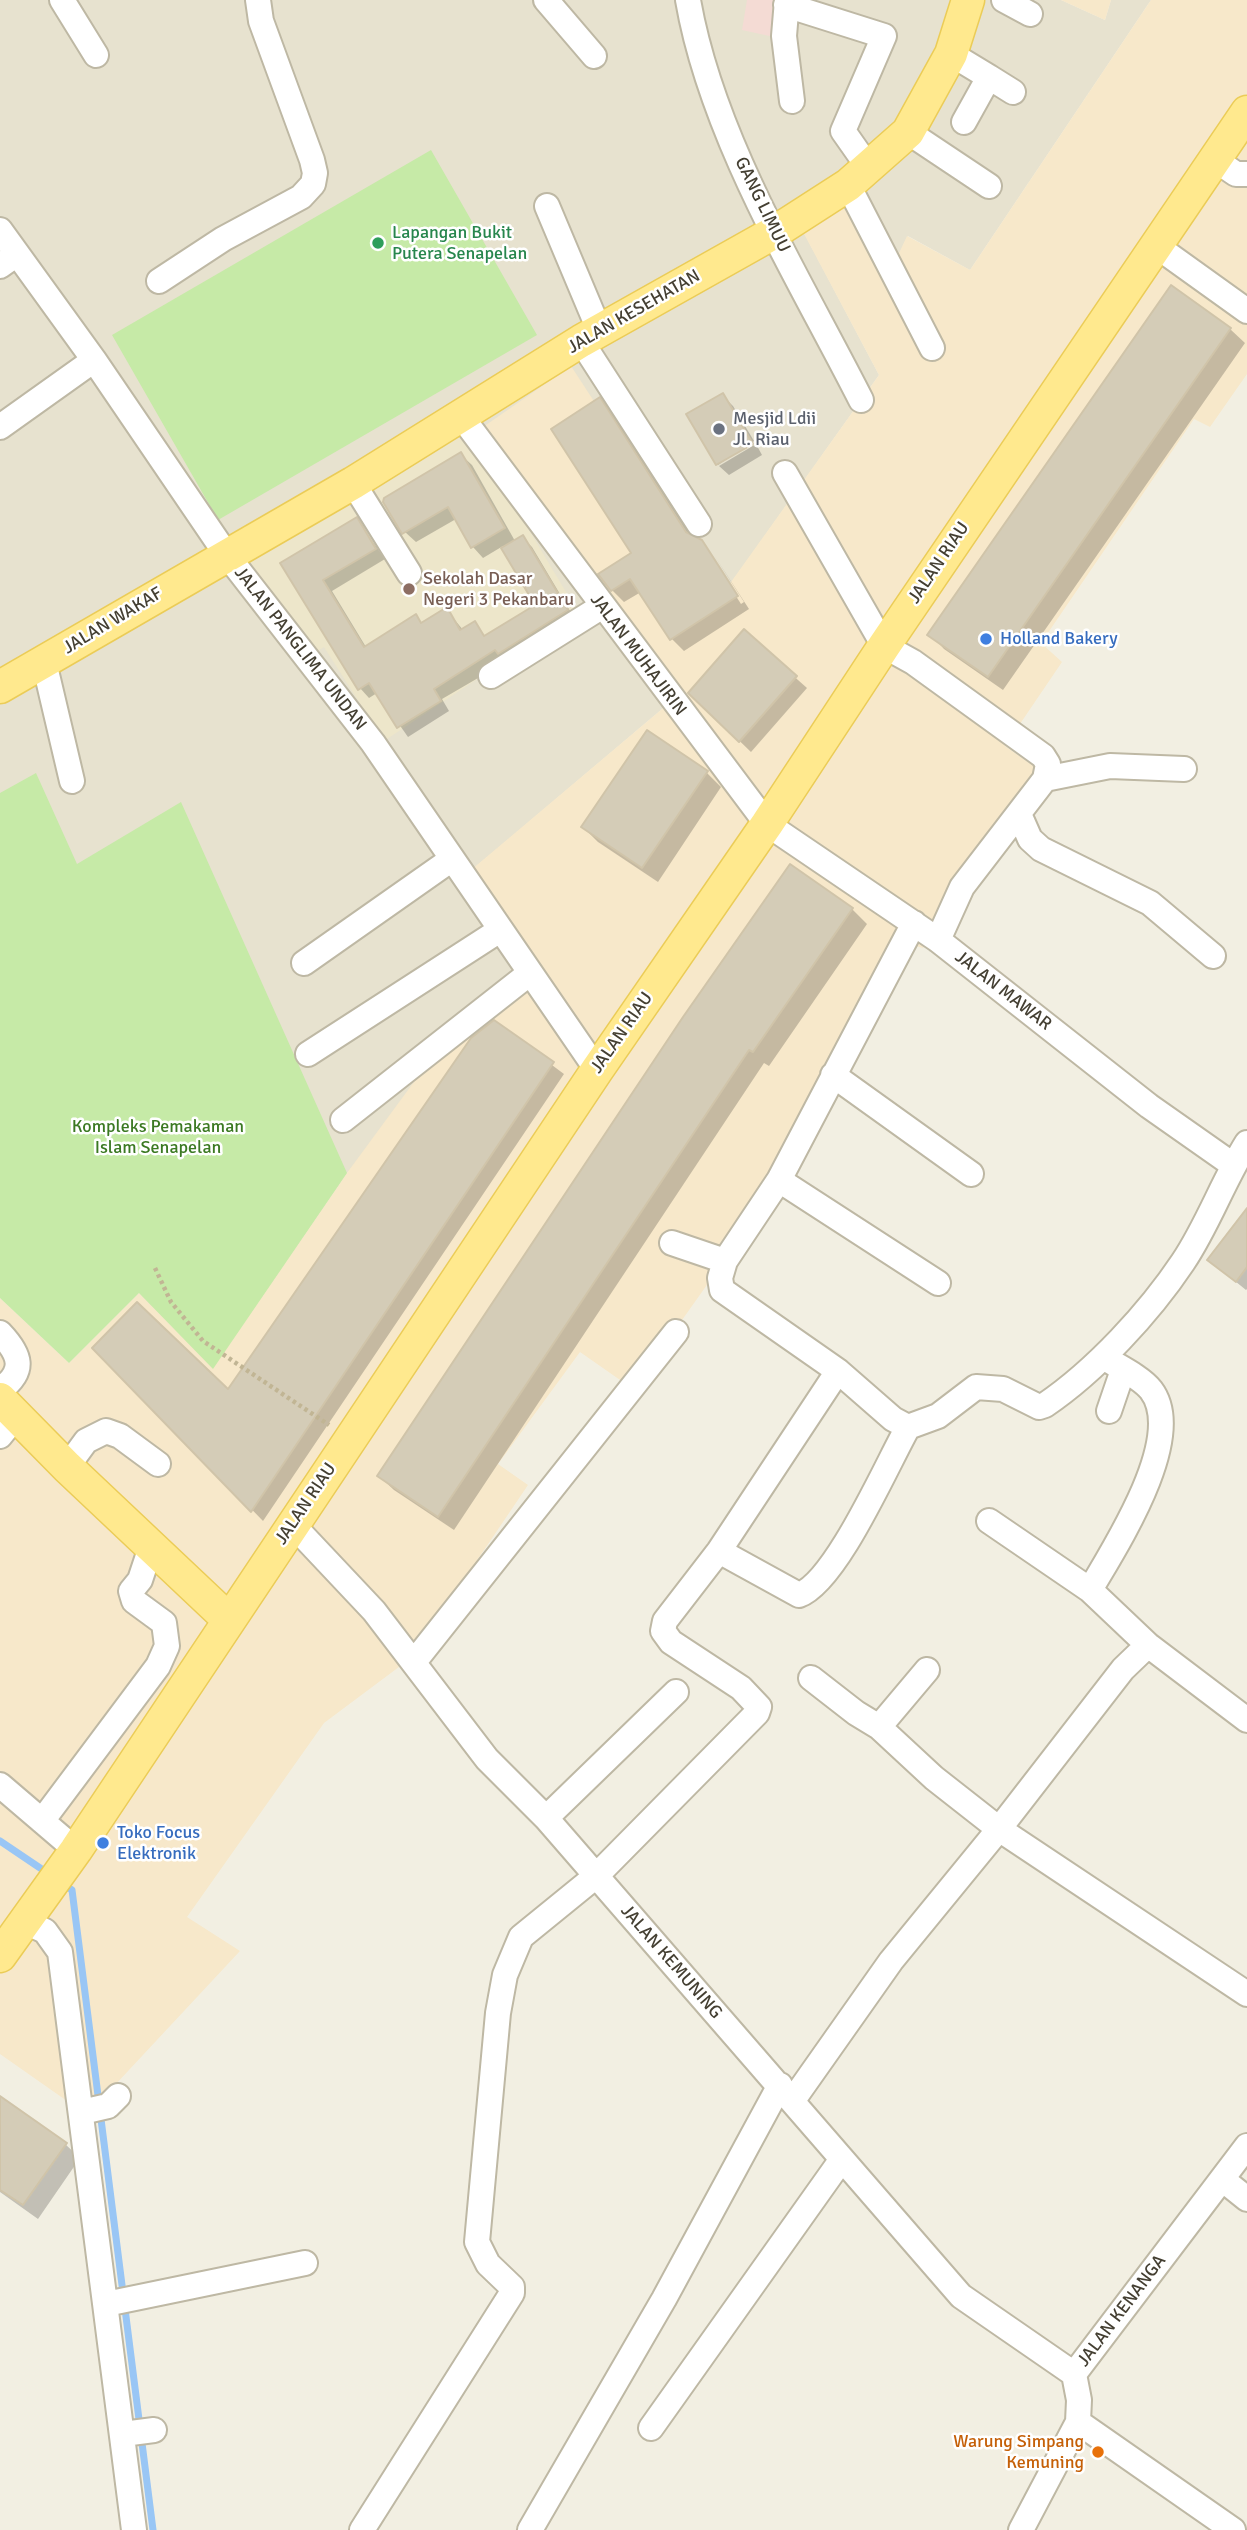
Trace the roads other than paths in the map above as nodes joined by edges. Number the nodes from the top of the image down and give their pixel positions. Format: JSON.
{"nodes":[{"id":1,"x":62,"y":0,"type":"edge"},
{"id":2,"x":258,"y":0,"type":"edge"},
{"id":3,"x":546,"y":0,"type":"edge"},
{"id":4,"x":688,"y":0,"type":"edge"},
{"id":5,"x":968,"y":0,"type":"edge"},
{"id":6,"x":1004,"y":0,"type":"edge"},
{"id":7,"x":787,"y":2,"type":"edge"},
{"id":8,"x":1030,"y":14,"type":"dead end"},
{"id":9,"x":951,"y":54,"type":"junction"},
{"id":10,"x":96,"y":55,"type":"dead end"},
{"id":11,"x":594,"y":56,"type":"dead end"},
{"id":12,"x":989,"y":78,"type":"junction"},
{"id":13,"x":1013,"y":92,"type":"dead end"},
{"id":14,"x":792,"y":101,"type":"dead end"},
{"id":15,"x":1247,"y":112,"type":"edge"},
{"id":16,"x":964,"y":122,"type":"dead end"},
{"id":17,"x":908,"y":132,"type":"junction"},
{"id":18,"x":1214,"y":159,"type":"junction"},
{"id":19,"x":1247,"y":174,"type":"edge"},
{"id":20,"x":859,"y":176,"type":"junction"},
{"id":21,"x":989,"y":186,"type":"dead end"},
{"id":22,"x":547,"y":206,"type":"dead end"},
{"id":23,"x":0,"y":230,"type":"edge"},
{"id":24,"x":775,"y":232,"type":"junction"},
{"id":25,"x":1155,"y":245,"type":"junction"},
{"id":26,"x":9,"y":260,"type":"edge"},
{"id":27,"x":159,"y":281,"type":"dead end"},
{"id":28,"x":1247,"y":311,"type":"edge"},
{"id":29,"x":591,"y":337,"type":"junction"},
{"id":30,"x":932,"y":348,"type":"dead end"},
{"id":31,"x":94,"y":360,"type":"junction"},
{"id":32,"x":862,"y":400,"type":"dead end"},
{"id":33,"x":461,"y":416,"type":"junction"},
{"id":34,"x":0,"y":427,"type":"edge"},
{"id":35,"x":785,"y":473,"type":"dead end"},
{"id":36,"x":353,"y":483,"type":"junction"},
{"id":37,"x":699,"y":524,"type":"dead end"},
{"id":38,"x":226,"y":554,"type":"junction"},
{"id":39,"x":409,"y":573,"type":"dead end"},
{"id":40,"x":601,"y":607,"type":"junction"},
{"id":41,"x":884,"y":646,"type":"junction"},
{"id":42,"x":44,"y":662,"type":"junction"},
{"id":43,"x":491,"y":676,"type":"dead end"},
{"id":44,"x":0,"y":687,"type":"edge"},
{"id":45,"x":1184,"y":769,"type":"dead end"},
{"id":46,"x":1045,"y":779,"type":"junction"},
{"id":47,"x":72,"y":781,"type":"dead end"},
{"id":48,"x":1019,"y":814,"type":"junction"},
{"id":49,"x":767,"y":824,"type":"junction"},
{"id":50,"x":452,"y":859,"type":"junction"},
{"id":51,"x":914,"y":923,"type":"junction"},
{"id":52,"x":500,"y":929,"type":"junction"},
{"id":53,"x":938,"y":940,"type":"junction"},
{"id":54,"x":1213,"y":956,"type":"dead end"},
{"id":55,"x":304,"y":963,"type":"dead end"},
{"id":56,"x":530,"y":973,"type":"junction"},
{"id":57,"x":308,"y":1054,"type":"dead end"},
{"id":58,"x":597,"y":1070,"type":"junction"},
{"id":59,"x":833,"y":1075,"type":"junction"},
{"id":60,"x":343,"y":1120,"type":"dead end"},
{"id":61,"x":1247,"y":1143,"type":"edge"},
{"id":62,"x":1233,"y":1165,"type":"junction"},
{"id":63,"x":971,"y":1174,"type":"dead end"},
{"id":64,"x":779,"y":1180,"type":"junction"},
{"id":65,"x":673,"y":1244,"type":"dead end"},
{"id":66,"x":725,"y":1261,"type":"junction"},
{"id":67,"x":938,"y":1283,"type":"dead end"},
{"id":68,"x":676,"y":1332,"type":"dead end"},
{"id":69,"x":0,"y":1333,"type":"edge"},
{"id":70,"x":1113,"y":1364,"type":"junction"},
{"id":71,"x":838,"y":1371,"type":"junction"},
{"id":72,"x":4,"y":1410,"type":"edge"},
{"id":73,"x":1109,"y":1411,"type":"dead end"},
{"id":74,"x":908,"y":1427,"type":"junction"},
{"id":75,"x":158,"y":1464,"type":"dead end"},
{"id":76,"x":67,"y":1467,"type":"junction"},
{"id":77,"x":989,"y":1521,"type":"dead end"},
{"id":78,"x":292,"y":1524,"type":"junction"},
{"id":79,"x":152,"y":1547,"type":"junction"},
{"id":80,"x":719,"y":1551,"type":"junction"},
{"id":81,"x":1090,"y":1590,"type":"junction"},
{"id":82,"x":228,"y":1619,"type":"junction"},
{"id":83,"x":1148,"y":1645,"type":"junction"},
{"id":84,"x":414,"y":1662,"type":"junction"},
{"id":85,"x":927,"y":1670,"type":"dead end"},
{"id":86,"x":811,"y":1678,"type":"dead end"},
{"id":87,"x":676,"y":1692,"type":"dead end"},
{"id":88,"x":1247,"y":1720,"type":"edge"},
{"id":89,"x":879,"y":1727,"type":"junction"},
{"id":90,"x":0,"y":1785,"type":"edge"},
{"id":91,"x":546,"y":1818,"type":"junction"},
{"id":92,"x":42,"y":1821,"type":"junction"},
{"id":93,"x":999,"y":1829,"type":"junction"},
{"id":94,"x":72,"y":1855,"type":"junction"},
{"id":95,"x":596,"y":1876,"type":"junction"},
{"id":96,"x":23,"y":1921,"type":"junction"},
{"id":97,"x":0,"y":1956,"type":"edge"},
{"id":98,"x":1247,"y":1994,"type":"edge"},
{"id":99,"x":786,"y":2093,"type":"junction"},
{"id":100,"x":1247,"y":2146,"type":"edge"},
{"id":101,"x":842,"y":2159,"type":"junction"},
{"id":102,"x":1222,"y":2179,"type":"junction"},
{"id":103,"x":1247,"y":2199,"type":"edge"},
{"id":104,"x":305,"y":2263,"type":"dead end"},
{"id":105,"x":114,"y":2302,"type":"junction"},
{"id":106,"x":1073,"y":2374,"type":"junction"},
{"id":107,"x":1078,"y":2422,"type":"junction"},
{"id":108,"x":650,"y":2428,"type":"dead end"},
{"id":109,"x":134,"y":2530,"type":"edge"},
{"id":110,"x":362,"y":2530,"type":"edge"},
{"id":111,"x":530,"y":2530,"type":"edge"},
{"id":112,"x":1021,"y":2530,"type":"edge"},
{"id":113,"x":1233,"y":2530,"type":"edge"}],
"edges":[{"from":1,"to":10,"type":"street"},
{"from":2,"to":27,"type":"street"},
{"from":3,"to":11,"type":"street"},
{"from":4,"to":24,"type":"street","name":"GANG LIMUU"},
{"from":5,"to":9,"type":"main road","name":"JALAN KESEHATAN"},
{"from":6,"to":8,"type":"street"},
{"from":7,"to":14,"type":"street"},
{"from":7,"to":20,"type":"street"},
{"from":9,"to":12,"type":"street"},
{"from":9,"to":17,"type":"main road","name":"JALAN KESEHATAN"},
{"from":12,"to":13,"type":"street"},
{"from":12,"to":16,"type":"street"},
{"from":15,"to":18,"type":"main road","name":"JALAN RIAU"},
{"from":17,"to":20,"type":"main road","name":"JALAN KESEHATAN"},
{"from":17,"to":21,"type":"street"},
{"from":18,"to":19,"type":"street"},
{"from":18,"to":25,"type":"main road","name":"JALAN RIAU"},
{"from":20,"to":24,"type":"main road","name":"JALAN KESEHATAN"},
{"from":20,"to":30,"type":"street"},
{"from":22,"to":29,"type":"street"},
{"from":23,"to":26,"type":"street","name":"JALAN PANGLIMA UNDAN"},
{"from":24,"to":29,"type":"main road","name":"JALAN KESEHATAN"},
{"from":24,"to":32,"type":"street","name":"GANG LIMUU"},
{"from":25,"to":28,"type":"street"},
{"from":25,"to":41,"type":"main road","name":"JALAN RIAU"},
{"from":26,"to":31,"type":"street","name":"JALAN PANGLIMA UNDAN"},
{"from":29,"to":33,"type":"main road","name":"JALAN KESEHATAN"},
{"from":29,"to":37,"type":"street"},
{"from":31,"to":34,"type":"street"},
{"from":31,"to":38,"type":"street","name":"JALAN PANGLIMA UNDAN"},
{"from":33,"to":36,"type":"main road","name":"JALAN KESEHATAN"},
{"from":33,"to":40,"type":"street","name":"JALAN MUHAJIRIN"},
{"from":35,"to":41,"type":"street"},
{"from":36,"to":38,"type":"main road","name":"JALAN KESEHATAN"},
{"from":36,"to":39,"type":"street"},
{"from":38,"to":42,"type":"main road","name":"JALAN WAKAF"},
{"from":38,"to":50,"type":"street","name":"JALAN PANGLIMA UNDAN"},
{"from":40,"to":43,"type":"street"},
{"from":40,"to":49,"type":"street","name":"JALAN MUHAJIRIN"},
{"from":41,"to":46,"type":"street"},
{"from":41,"to":49,"type":"main road","name":"JALAN RIAU"},
{"from":42,"to":44,"type":"main road","name":"JALAN WAKAF"},
{"from":42,"to":47,"type":"street"},
{"from":45,"to":46,"type":"street"},
{"from":46,"to":48,"type":"street"},
{"from":48,"to":53,"type":"street"},
{"from":48,"to":54,"type":"street"},
{"from":49,"to":51,"type":"street","name":"JALAN MAWAR"},
{"from":49,"to":58,"type":"main road","name":"JALAN RIAU"},
{"from":50,"to":52,"type":"street","name":"JALAN PANGLIMA UNDAN"},
{"from":50,"to":55,"type":"street"},
{"from":51,"to":53,"type":"street","name":"JALAN MAWAR"},
{"from":51,"to":59,"type":"street"},
{"from":52,"to":56,"type":"street","name":"JALAN PANGLIMA UNDAN"},
{"from":52,"to":57,"type":"street"},
{"from":53,"to":62,"type":"street","name":"JALAN MAWAR"},
{"from":56,"to":58,"type":"street","name":"JALAN PANGLIMA UNDAN"},
{"from":56,"to":60,"type":"street"},
{"from":58,"to":78,"type":"main road","name":"JALAN RIAU"},
{"from":59,"to":63,"type":"street"},
{"from":59,"to":64,"type":"street"},
{"from":61,"to":62,"type":"street"},
{"from":62,"to":70,"type":"street"},
{"from":64,"to":66,"type":"street"},
{"from":64,"to":67,"type":"street"},
{"from":65,"to":66,"type":"street"},
{"from":66,"to":71,"type":"street"},
{"from":68,"to":84,"type":"street"},
{"from":69,"to":72,"type":"street"},
{"from":70,"to":73,"type":"street"},
{"from":70,"to":74,"type":"street"},
{"from":70,"to":81,"type":"street"},
{"from":71,"to":74,"type":"street"},
{"from":71,"to":80,"type":"street"},
{"from":72,"to":76,"type":"main road"},
{"from":74,"to":80,"type":"street"},
{"from":75,"to":76,"type":"street"},
{"from":76,"to":79,"type":"main road"},
{"from":77,"to":81,"type":"street"},
{"from":78,"to":82,"type":"main road","name":"JALAN RIAU"},
{"from":78,"to":84,"type":"street","name":"JALAN KEMUNING"},
{"from":79,"to":82,"type":"main road"},
{"from":79,"to":92,"type":"street"},
{"from":80,"to":95,"type":"street"},
{"from":81,"to":83,"type":"street"},
{"from":82,"to":94,"type":"main road","name":"JALAN RIAU"},
{"from":83,"to":88,"type":"street"},
{"from":83,"to":93,"type":"street"},
{"from":84,"to":91,"type":"street","name":"JALAN KEMUNING"},
{"from":85,"to":89,"type":"street"},
{"from":86,"to":89,"type":"street"},
{"from":87,"to":91,"type":"street"},
{"from":89,"to":93,"type":"street"},
{"from":90,"to":92,"type":"street"},
{"from":91,"to":95,"type":"street","name":"JALAN KEMUNING"},
{"from":92,"to":94,"type":"street"},
{"from":93,"to":98,"type":"street"},
{"from":93,"to":99,"type":"street"},
{"from":94,"to":96,"type":"main road","name":"JALAN RIAU"},
{"from":95,"to":99,"type":"street","name":"JALAN KEMUNING"},
{"from":95,"to":110,"type":"street"},
{"from":96,"to":97,"type":"main road","name":"JALAN RIAU"},
{"from":96,"to":105,"type":"street"},
{"from":99,"to":101,"type":"street","name":"JALAN KEMUNING"},
{"from":99,"to":111,"type":"street"},
{"from":100,"to":102,"type":"street","name":"JALAN KENANGA"},
{"from":101,"to":106,"type":"street","name":"JALAN KEMUNING"},
{"from":101,"to":108,"type":"street"},
{"from":102,"to":103,"type":"street"},
{"from":102,"to":106,"type":"street","name":"JALAN KENANGA"},
{"from":104,"to":105,"type":"street"},
{"from":105,"to":109,"type":"street"},
{"from":106,"to":107,"type":"street","name":"JALAN KENANGA"},
{"from":107,"to":112,"type":"street"},
{"from":107,"to":113,"type":"street"}]}
